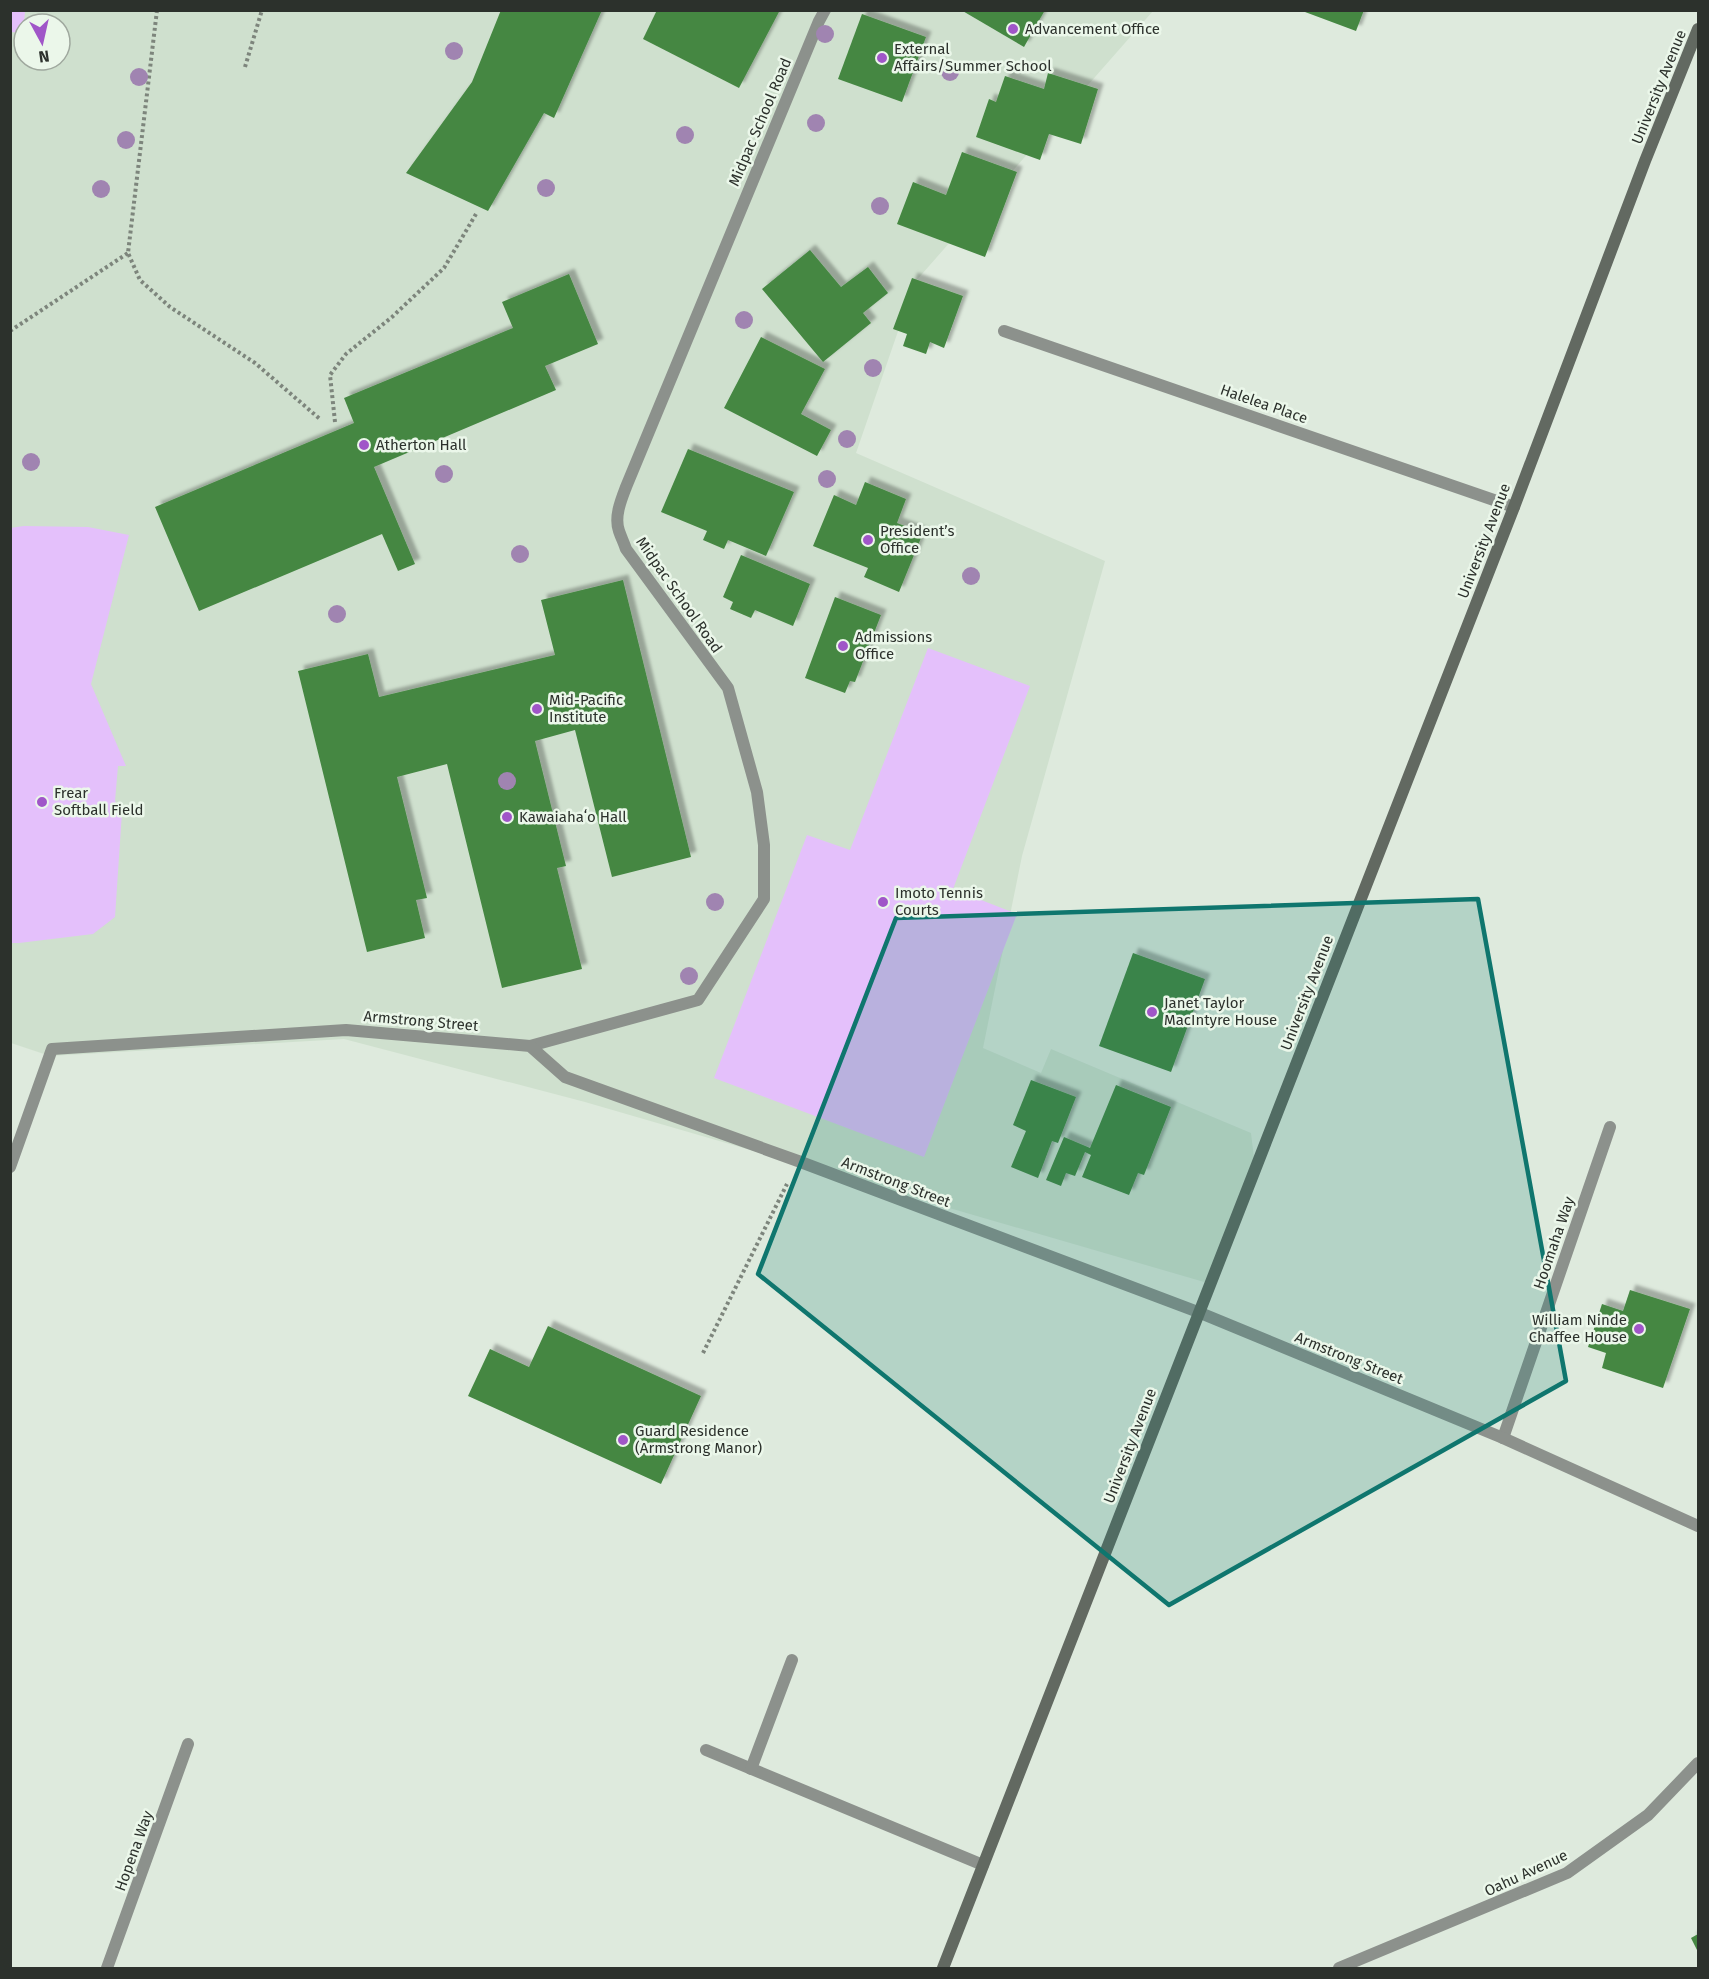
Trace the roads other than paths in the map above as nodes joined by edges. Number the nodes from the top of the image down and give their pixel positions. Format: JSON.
{"nodes":[{"id":1,"x":825,"y":10,"type":"edge"},
{"id":2,"x":1698,"y":29,"type":"edge"},
{"id":3,"x":1004,"y":331,"type":"dead end"},
{"id":4,"x":1514,"y":507,"type":"junction"},
{"id":5,"x":530,"y":1046,"type":"junction"},
{"id":6,"x":1610,"y":1127,"type":"dead end"},
{"id":7,"x":10,"y":1167,"type":"edge"},
{"id":8,"x":1198,"y":1312,"type":"junction"},
{"id":9,"x":1503,"y":1438,"type":"junction"},
{"id":10,"x":1698,"y":1526,"type":"edge"},
{"id":11,"x":792,"y":1660,"type":"dead end"},
{"id":12,"x":189,"y":1744,"type":"dead end"},
{"id":13,"x":706,"y":1750,"type":"dead end"},
{"id":14,"x":1698,"y":1763,"type":"edge"},
{"id":15,"x":751,"y":1769,"type":"junction"},
{"id":16,"x":983,"y":1865,"type":"junction"},
{"id":17,"x":107,"y":1968,"type":"edge"},
{"id":18,"x":943,"y":1968,"type":"edge"},
{"id":19,"x":1339,"y":1968,"type":"edge"}],
"edges":[{"from":1,"to":5,"type":"street","name":"Midpac School Road"},
{"from":2,"to":4,"type":"main road","name":"University Avenue"},
{"from":3,"to":4,"type":"street","name":"Halelea Place"},
{"from":4,"to":8,"type":"main road","name":"University Avenue"},
{"from":5,"to":7,"type":"street","name":"Armstrong Street"},
{"from":5,"to":8,"type":"street","name":"Armstrong Street"},
{"from":6,"to":9,"type":"street","name":"Hoomaha Way"},
{"from":8,"to":9,"type":"street","name":"Armstrong Street"},
{"from":8,"to":16,"type":"main road","name":"University Avenue"},
{"from":9,"to":10,"type":"street","name":"Armstrong Street"},
{"from":11,"to":15,"type":"street"},
{"from":12,"to":17,"type":"street","name":"Hopena Way"},
{"from":13,"to":15,"type":"street"},
{"from":14,"to":19,"type":"street","name":"Oahu Avenue"},
{"from":15,"to":16,"type":"street"},
{"from":16,"to":18,"type":"main road","name":"University Avenue"}]}
